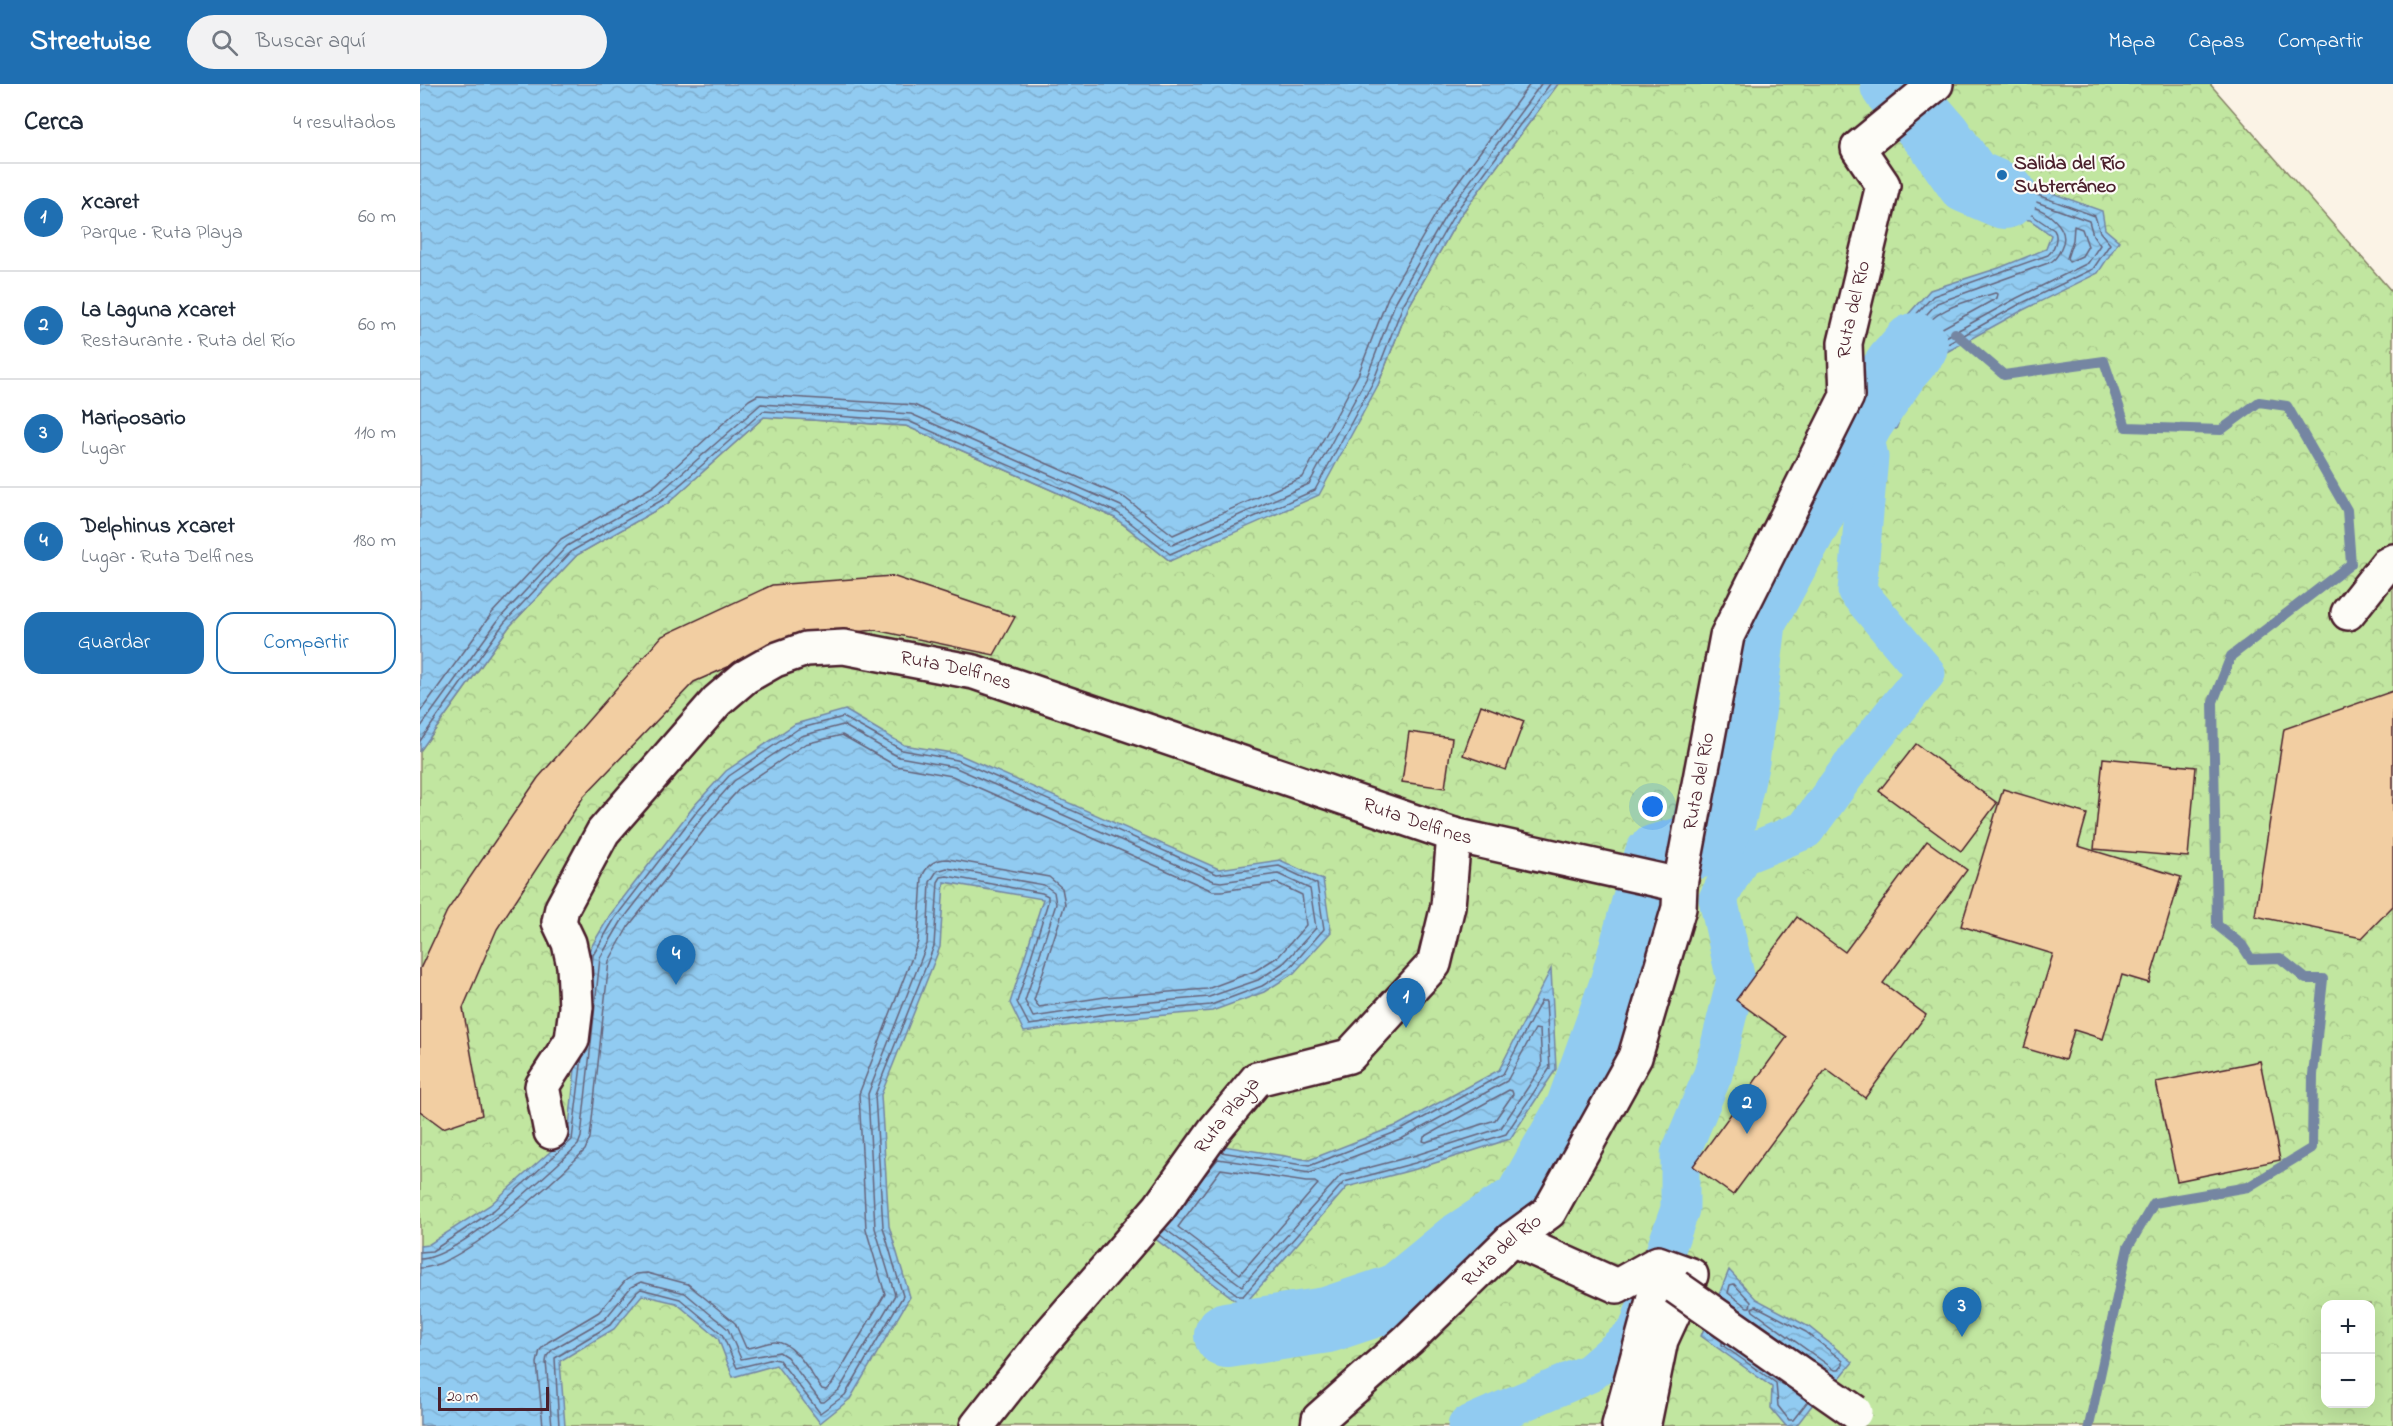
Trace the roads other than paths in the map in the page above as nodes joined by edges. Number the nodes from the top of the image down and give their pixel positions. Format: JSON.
{"nodes":[{"id":1,"x":1936,"y":84,"type":"edge"},
{"id":2,"x":2393,"y":561,"type":"edge"},
{"id":3,"x":2348,"y":613,"type":"dead end"},
{"id":4,"x":1454,"y":835,"type":"junction"},
{"id":5,"x":1680,"y":885,"type":"junction"},
{"id":6,"x":551,"y":1132,"type":"dead end"},
{"id":7,"x":1512,"y":1239,"type":"junction"},
{"id":8,"x":1857,"y":1419,"type":"edge"},
{"id":9,"x":977,"y":1426,"type":"edge"},
{"id":10,"x":1318,"y":1426,"type":"edge"}],
"edges":[{"from":1,"to":5,"type":"street","name":"Ruta del Río"},
{"from":2,"to":3,"type":"street"},
{"from":4,"to":5,"type":"street","name":"Ruta Delfines"},
{"from":4,"to":6,"type":"street","name":"Ruta Delfines"},
{"from":4,"to":9,"type":"street","name":"Ruta Playa"},
{"from":5,"to":7,"type":"street","name":"Ruta del Río"},
{"from":7,"to":8,"type":"street","bridge":true},
{"from":7,"to":10,"type":"street","name":"Ruta del Río"}]}
